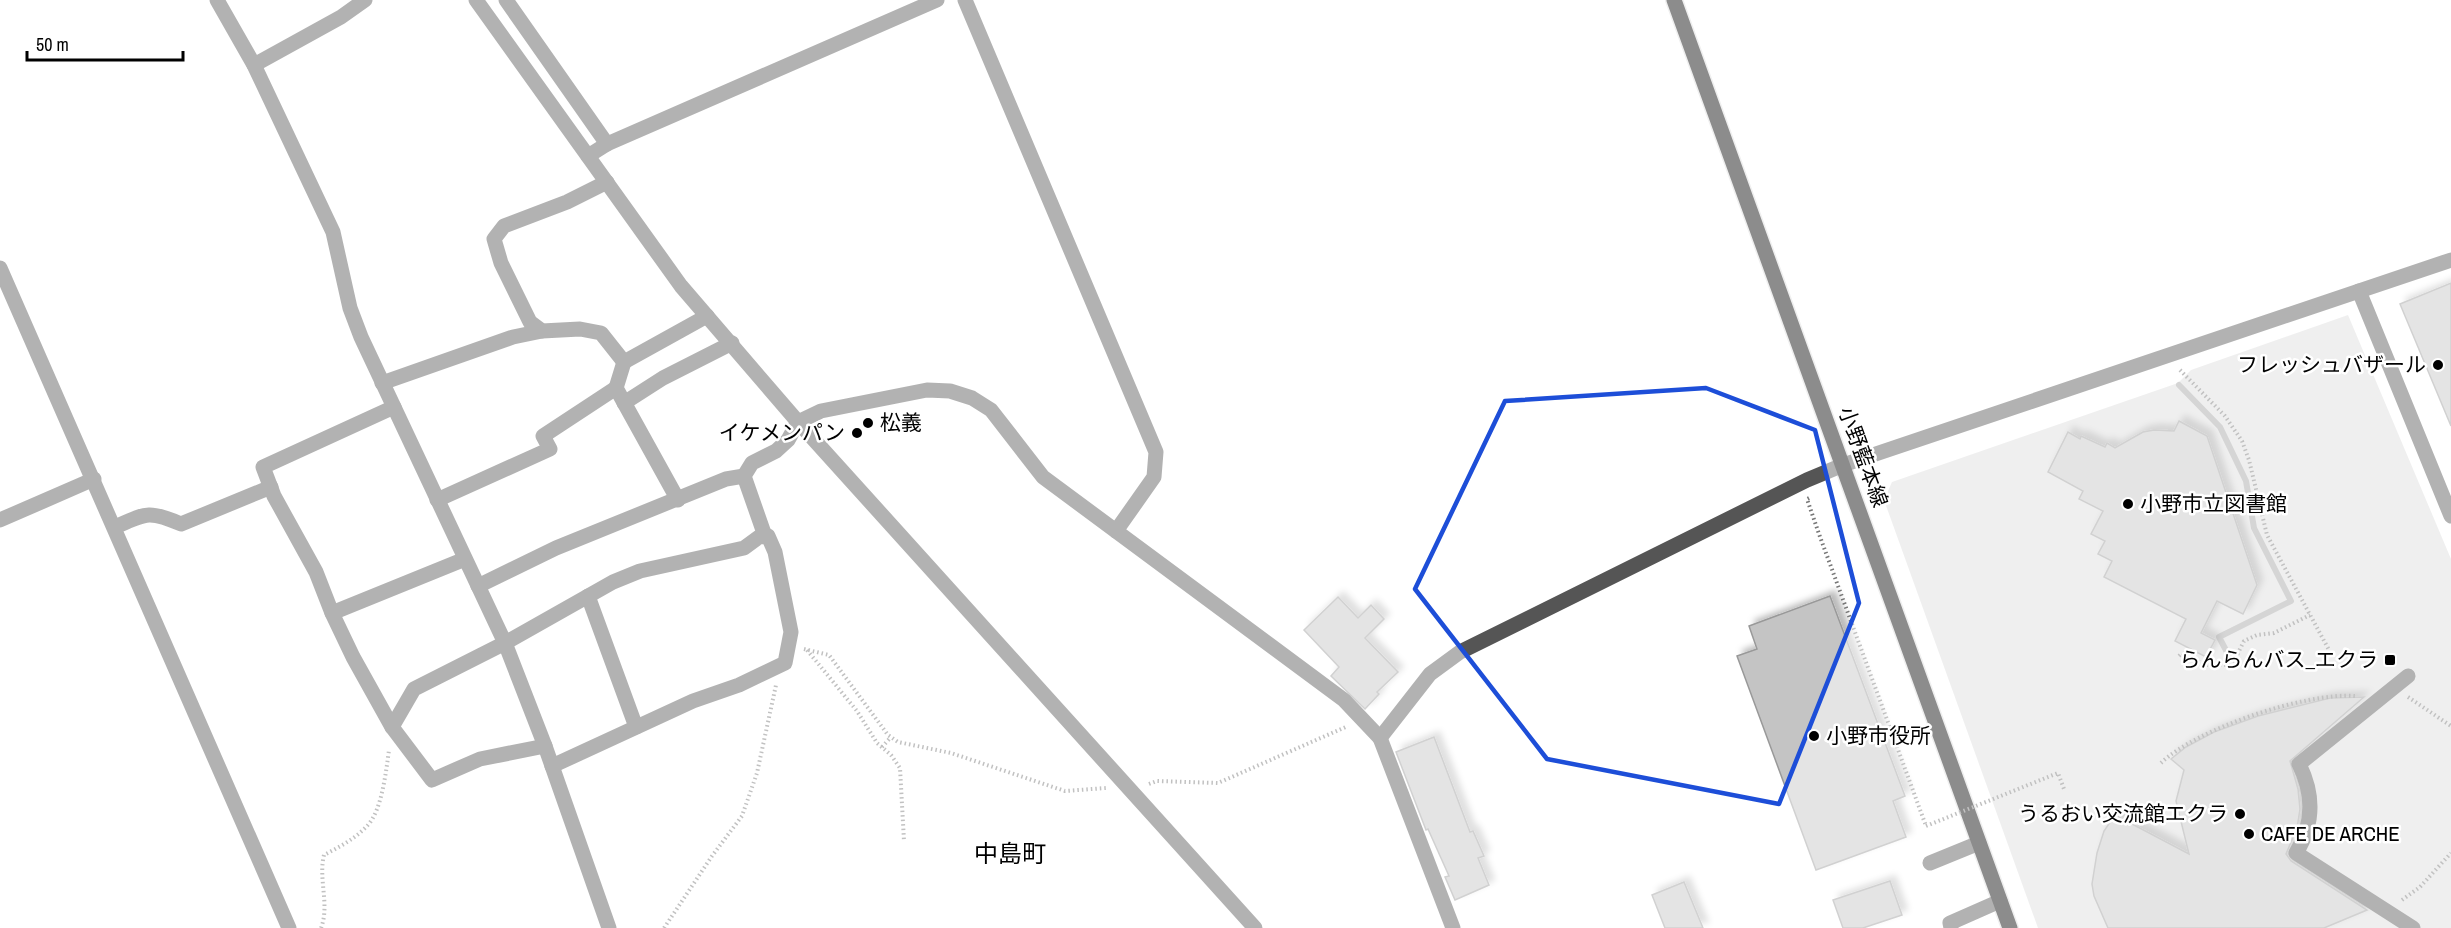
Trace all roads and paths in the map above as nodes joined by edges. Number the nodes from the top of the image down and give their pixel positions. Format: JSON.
{"nodes":[{"id":1,"x":217,"y":0,"type":"edge"},
{"id":2,"x":365,"y":0,"type":"edge"},
{"id":3,"x":476,"y":0,"type":"edge"},
{"id":4,"x":506,"y":0,"type":"edge"},
{"id":5,"x":937,"y":0,"type":"edge"},
{"id":6,"x":964,"y":0,"type":"edge"},
{"id":7,"x":1674,"y":0,"type":"edge"},
{"id":8,"x":254,"y":65,"type":"junction"},
{"id":9,"x":607,"y":144,"type":"junction"},
{"id":10,"x":588,"y":156,"type":"junction"},
{"id":11,"x":607,"y":182,"type":"junction"},
{"id":12,"x":2451,"y":260,"type":"edge"},
{"id":13,"x":0,"y":268,"type":"edge"},
{"id":14,"x":2359,"y":291,"type":"junction"},
{"id":15,"x":707,"y":316,"type":"junction"},
{"id":16,"x":542,"y":331,"type":"junction"},
{"id":17,"x":732,"y":344,"type":"junction"},
{"id":18,"x":624,"y":362,"type":"junction"},
{"id":19,"x":2180,"y":370,"type":"dead end"},
{"id":20,"x":382,"y":383,"type":"junction"},
{"id":21,"x":616,"y":388,"type":"junction"},
{"id":22,"x":624,"y":403,"type":"junction"},
{"id":23,"x":394,"y":407,"type":"junction"},
{"id":24,"x":798,"y":422,"type":"junction"},
{"id":25,"x":1843,"y":465,"type":"junction"},
{"id":26,"x":744,"y":476,"type":"junction"},
{"id":27,"x":94,"y":479,"type":"junction"},
{"id":28,"x":271,"y":487,"type":"junction"},
{"id":29,"x":1807,"y":499,"type":"dead end"},
{"id":30,"x":437,"y":500,"type":"junction"},
{"id":31,"x":678,"y":500,"type":"junction"},
{"id":32,"x":2451,"y":516,"type":"edge"},
{"id":33,"x":0,"y":520,"type":"edge"},
{"id":34,"x":115,"y":527,"type":"junction"},
{"id":35,"x":1116,"y":531,"type":"junction"},
{"id":36,"x":765,"y":536,"type":"junction"},
{"id":37,"x":465,"y":560,"type":"junction"},
{"id":38,"x":478,"y":586,"type":"junction"},
{"id":39,"x":588,"y":596,"type":"junction"},
{"id":40,"x":332,"y":613,"type":"junction"},
{"id":41,"x":2310,"y":615,"type":"junction"},
{"id":42,"x":505,"y":643,"type":"junction"},
{"id":43,"x":789,"y":645,"type":"junction"},
{"id":44,"x":807,"y":650,"type":"junction"},
{"id":45,"x":2328,"y":651,"type":"dead end"},
{"id":46,"x":2179,"y":656,"type":"dead end"},
{"id":47,"x":776,"y":668,"type":"junction"},
{"id":48,"x":2408,"y":676,"type":"dead end"},
{"id":49,"x":2392,"y":689,"type":"junction"},
{"id":50,"x":2355,"y":696,"type":"dead end"},
{"id":51,"x":1362,"y":719,"type":"junction"},
{"id":52,"x":2451,"y":726,"type":"edge"},
{"id":53,"x":392,"y":727,"type":"junction"},
{"id":54,"x":636,"y":727,"type":"junction"},
{"id":55,"x":891,"y":737,"type":"junction"},
{"id":56,"x":1380,"y":738,"type":"junction"},
{"id":57,"x":545,"y":746,"type":"junction"},
{"id":58,"x":882,"y":747,"type":"junction"},
{"id":59,"x":2162,"y":764,"type":"dead end"},
{"id":60,"x":552,"y":766,"type":"junction"},
{"id":61,"x":1127,"y":787,"type":"junction"},
{"id":62,"x":2064,"y":789,"type":"dead end"},
{"id":63,"x":904,"y":841,"type":"dead end"},
{"id":64,"x":1979,"y":843,"type":"junction"},
{"id":65,"x":2451,"y":853,"type":"edge"},
{"id":66,"x":1930,"y":863,"type":"dead end"},
{"id":67,"x":2001,"y":901,"type":"junction"},
{"id":68,"x":2387,"y":911,"type":"junction"},
{"id":69,"x":289,"y":928,"type":"edge"},
{"id":70,"x":321,"y":928,"type":"edge"},
{"id":71,"x":609,"y":928,"type":"edge"},
{"id":72,"x":664,"y":928,"type":"edge"},
{"id":73,"x":1255,"y":928,"type":"edge"},
{"id":74,"x":1453,"y":928,"type":"edge"},
{"id":75,"x":1952,"y":928,"type":"edge"},
{"id":76,"x":2010,"y":928,"type":"edge"},
{"id":77,"x":2413,"y":928,"type":"edge"}],
"edges":[{"from":1,"to":8,"type":"street"},
{"from":2,"to":8,"type":"street"},
{"from":3,"to":10,"type":"street"},
{"from":4,"to":9,"type":"street"},
{"from":5,"to":9,"type":"street"},
{"from":6,"to":35,"type":"street"},
{"from":7,"to":25,"type":"main road","name":"小野藍本線"},
{"from":8,"to":20,"type":"street"},
{"from":9,"to":10,"type":"street"},
{"from":10,"to":11,"type":"street"},
{"from":11,"to":15,"type":"street"},
{"from":11,"to":16,"type":"street"},
{"from":12,"to":14,"type":"street"},
{"from":13,"to":27,"type":"street"},
{"from":14,"to":25,"type":"street"},
{"from":14,"to":32,"type":"street"},
{"from":15,"to":17,"type":"street"},
{"from":15,"to":18,"type":"street"},
{"from":16,"to":18,"type":"street"},
{"from":16,"to":20,"type":"street"},
{"from":17,"to":22,"type":"street"},
{"from":17,"to":24,"type":"street"},
{"from":18,"to":21,"type":"street"},
{"from":19,"to":41,"type":"path"},
{"from":20,"to":23,"type":"street"},
{"from":21,"to":22,"type":"street"},
{"from":21,"to":30,"type":"street"},
{"from":22,"to":31,"type":"street"},
{"from":23,"to":28,"type":"street"},
{"from":23,"to":30,"type":"street"},
{"from":24,"to":26,"type":"street"},
{"from":24,"to":35,"type":"street"},
{"from":24,"to":61,"type":"street"},
{"from":25,"to":56,"type":"street"},
{"from":25,"to":64,"type":"main road","name":"小野藍本線"},
{"from":26,"to":31,"type":"street"},
{"from":26,"to":36,"type":"street"},
{"from":27,"to":33,"type":"street"},
{"from":27,"to":34,"type":"street"},
{"from":28,"to":34,"type":"street"},
{"from":28,"to":40,"type":"street"},
{"from":29,"to":62,"type":"path","bridge":true},
{"from":30,"to":37,"type":"street"},
{"from":31,"to":38,"type":"street"},
{"from":34,"to":69,"type":"street"},
{"from":35,"to":51,"type":"street"},
{"from":36,"to":39,"type":"street"},
{"from":36,"to":43,"type":"street"},
{"from":37,"to":38,"type":"street"},
{"from":37,"to":40,"type":"street"},
{"from":38,"to":42,"type":"street"},
{"from":39,"to":42,"type":"street"},
{"from":39,"to":54,"type":"street"},
{"from":40,"to":53,"type":"street"},
{"from":41,"to":45,"type":"path"},
{"from":41,"to":46,"type":"path"},
{"from":42,"to":53,"type":"street"},
{"from":42,"to":57,"type":"street"},
{"from":43,"to":44,"type":"path"},
{"from":43,"to":47,"type":"street"},
{"from":44,"to":55,"type":"path"},
{"from":44,"to":58,"type":"path"},
{"from":47,"to":54,"type":"street"},
{"from":47,"to":72,"type":"path"},
{"from":48,"to":49,"type":"street"},
{"from":49,"to":52,"type":"path"},
{"from":49,"to":68,"type":"street"},
{"from":50,"to":59,"type":"path"},
{"from":51,"to":56,"type":"street"},
{"from":51,"to":61,"type":"path"},
{"from":53,"to":57,"type":"street"},
{"from":53,"to":70,"type":"path"},
{"from":54,"to":60,"type":"street"},
{"from":55,"to":58,"type":"path"},
{"from":55,"to":61,"type":"path"},
{"from":56,"to":74,"type":"street"},
{"from":57,"to":60,"type":"street"},
{"from":58,"to":63,"type":"path"},
{"from":60,"to":71,"type":"street"},
{"from":61,"to":73,"type":"street"},
{"from":64,"to":66,"type":"street"},
{"from":64,"to":67,"type":"main road","name":"小野藍本線"},
{"from":65,"to":68,"type":"path"},
{"from":67,"to":75,"type":"street"},
{"from":67,"to":76,"type":"main road","name":"小野藍本線"},
{"from":68,"to":77,"type":"street"}]}
